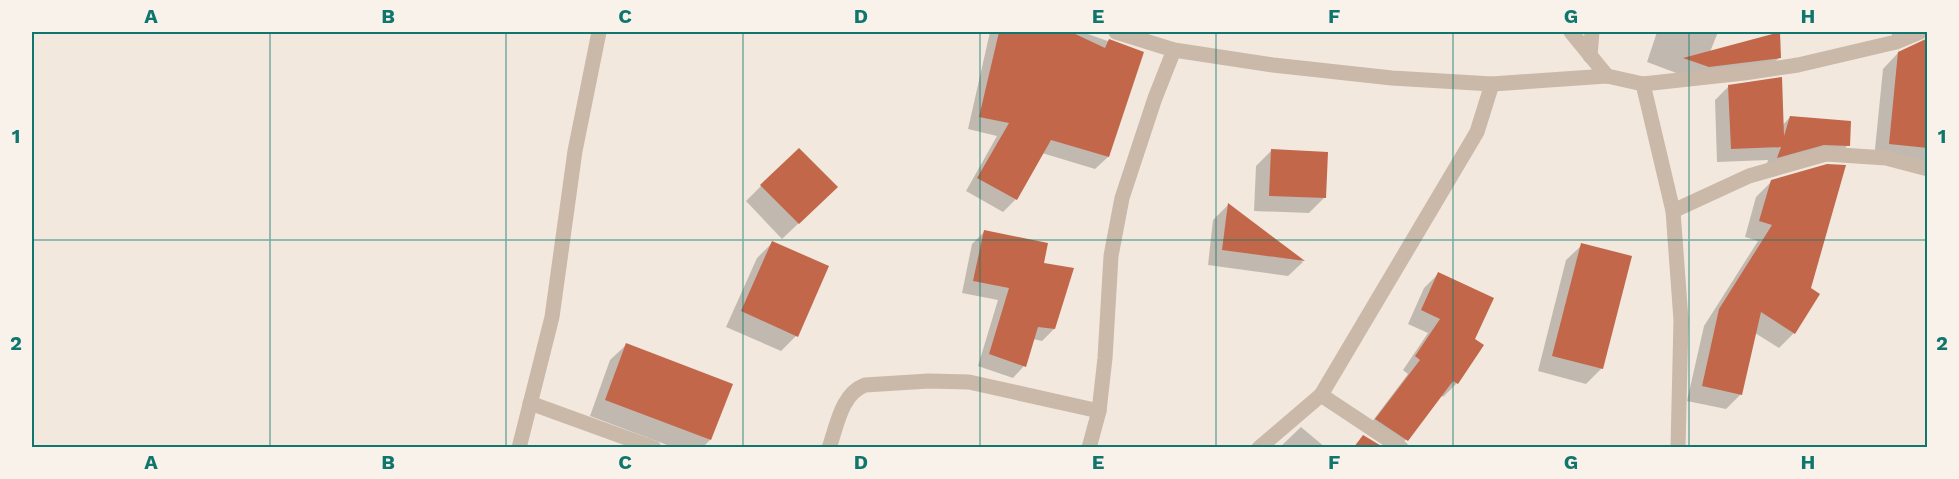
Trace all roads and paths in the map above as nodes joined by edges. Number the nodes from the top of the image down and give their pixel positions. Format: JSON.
{"nodes":[{"id":1,"x":599,"y":32,"type":"edge"},
{"id":2,"x":1116,"y":32,"type":"edge"},
{"id":3,"x":1570,"y":32,"type":"edge"},
{"id":4,"x":1592,"y":32,"type":"edge"},
{"id":5,"x":1920,"y":32,"type":"edge"},
{"id":6,"x":1174,"y":50,"type":"junction"},
{"id":7,"x":1590,"y":56,"type":"junction"},
{"id":8,"x":1607,"y":76,"type":"junction"},
{"id":9,"x":1492,"y":84,"type":"junction"},
{"id":10,"x":1643,"y":84,"type":"junction"},
{"id":11,"x":1928,"y":169,"type":"edge"},
{"id":12,"x":1673,"y":211,"type":"junction"},
{"id":13,"x":1321,"y":395,"type":"junction"},
{"id":14,"x":530,"y":403,"type":"junction"},
{"id":15,"x":1099,"y":411,"type":"junction"},
{"id":16,"x":519,"y":447,"type":"edge"},
{"id":17,"x":654,"y":447,"type":"edge"},
{"id":18,"x":829,"y":447,"type":"edge"},
{"id":19,"x":1089,"y":447,"type":"edge"},
{"id":20,"x":1259,"y":447,"type":"edge"},
{"id":21,"x":1401,"y":447,"type":"edge"},
{"id":22,"x":1678,"y":447,"type":"edge"}],
"edges":[{"from":1,"to":14,"type":"street"},
{"from":2,"to":6,"type":"street"},
{"from":3,"to":7,"type":"street"},
{"from":4,"to":7,"type":"street"},
{"from":5,"to":10,"type":"street"},
{"from":6,"to":9,"type":"street"},
{"from":6,"to":15,"type":"street"},
{"from":7,"to":8,"type":"street"},
{"from":8,"to":9,"type":"street"},
{"from":8,"to":10,"type":"street"},
{"from":9,"to":13,"type":"street"},
{"from":10,"to":12,"type":"street"},
{"from":11,"to":12,"type":"street"},
{"from":12,"to":22,"type":"street"},
{"from":13,"to":20,"type":"street"},
{"from":13,"to":21,"type":"street"},
{"from":14,"to":16,"type":"street"},
{"from":14,"to":17,"type":"street"},
{"from":15,"to":18,"type":"street"},
{"from":15,"to":19,"type":"street"}]}
